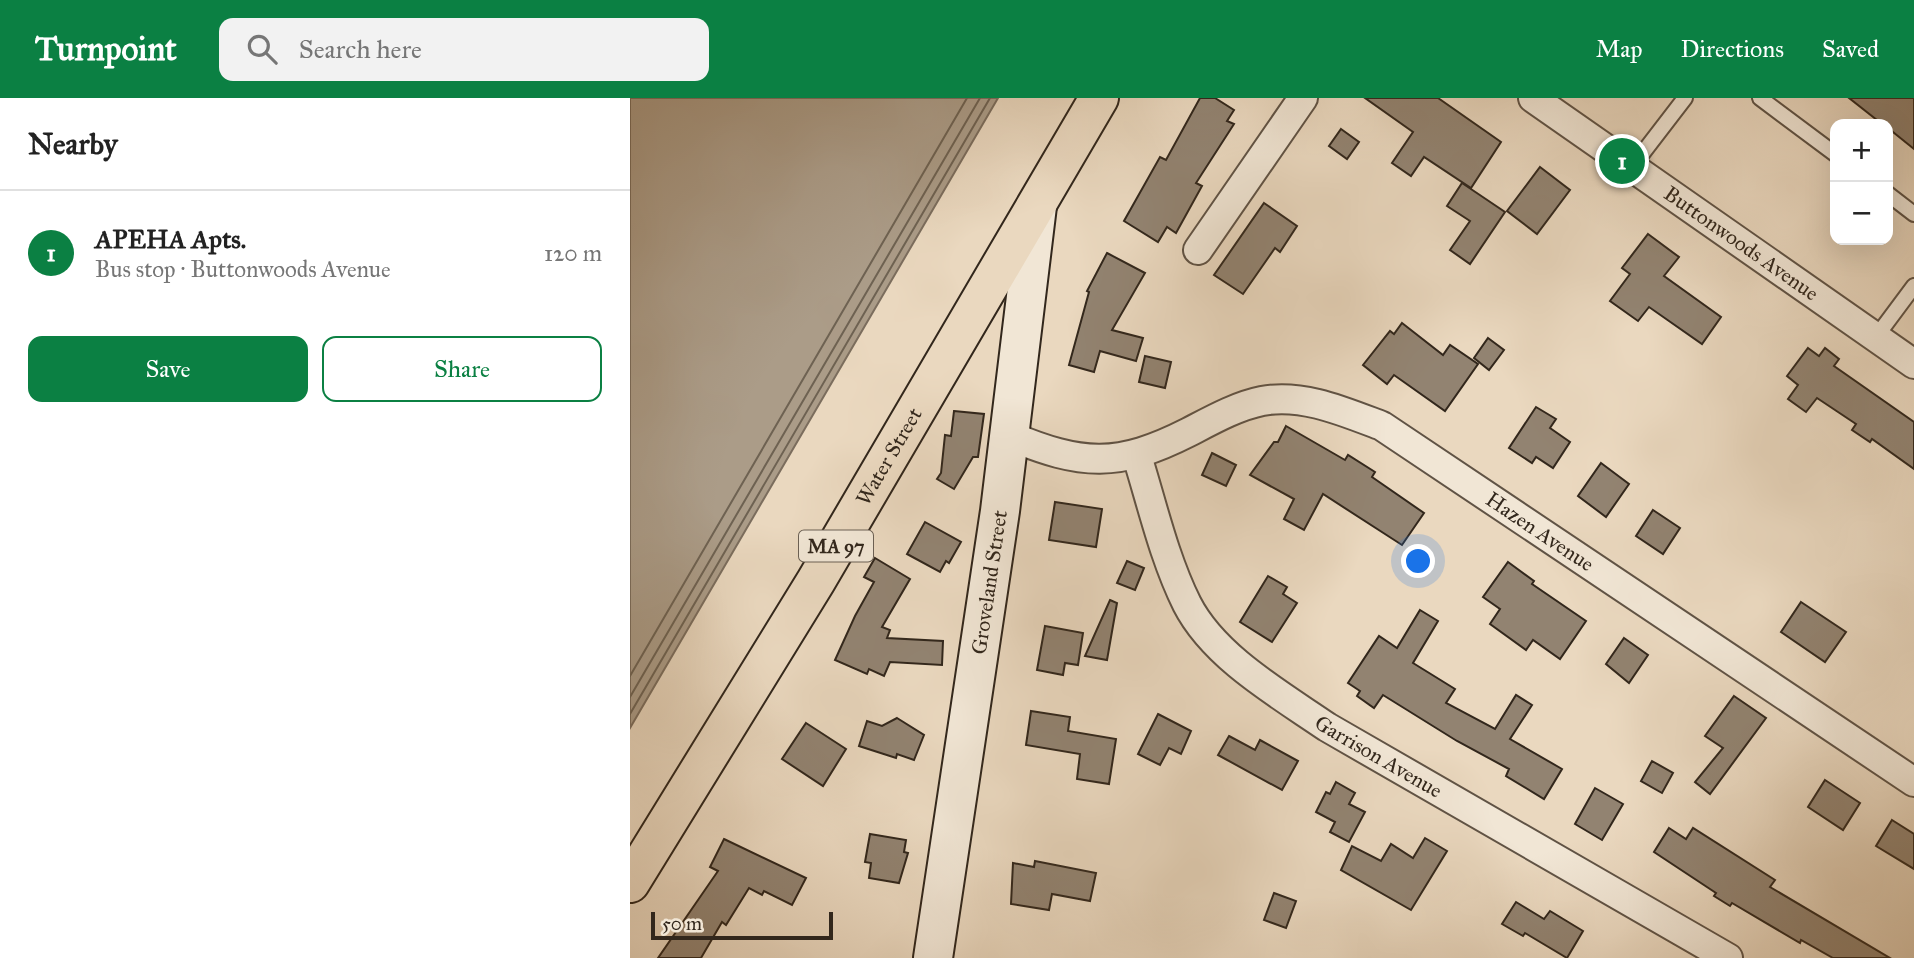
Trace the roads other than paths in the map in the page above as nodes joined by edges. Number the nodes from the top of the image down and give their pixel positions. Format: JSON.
{"nodes":[{"id":1,"x":1099,"y":98,"type":"edge"},
{"id":2,"x":1303,"y":98,"type":"edge"},
{"id":3,"x":1532,"y":98,"type":"edge"},
{"id":4,"x":1685,"y":98,"type":"edge"},
{"id":5,"x":1760,"y":98,"type":"edge"},
{"id":6,"x":1830,"y":150,"type":"edge"},
{"id":7,"x":1632,"y":167,"type":"junction"},
{"id":8,"x":1893,"y":198,"type":"edge"},
{"id":9,"x":1037,"y":206,"type":"junction"},
{"id":10,"x":1914,"y":214,"type":"edge"},
{"id":11,"x":1198,"y":250,"type":"dead end"},
{"id":12,"x":1914,"y":286,"type":"edge"},
{"id":13,"x":1876,"y":337,"type":"junction"},
{"id":14,"x":1914,"y":364,"type":"edge"},
{"id":15,"x":1010,"y":436,"type":"junction"},
{"id":16,"x":1137,"y":456,"type":"junction"},
{"id":17,"x":1914,"y":782,"type":"edge"},
{"id":18,"x":630,"y":883,"type":"edge"},
{"id":19,"x":933,"y":958,"type":"edge"},
{"id":20,"x":1728,"y":958,"type":"edge"}],
"edges":[{"from":1,"to":9,"type":"main road","name":"Water Street","number":"MA 97"},
{"from":2,"to":11,"type":"street"},
{"from":3,"to":7,"type":"street","name":"Buttonwoods Avenue"},
{"from":4,"to":7,"type":"lane"},
{"from":5,"to":6,"type":"lane"},
{"from":7,"to":13,"type":"street","name":"Buttonwoods Avenue"},
{"from":8,"to":10,"type":"lane"},
{"from":9,"to":15,"type":"main road","name":"Groveland Street"},
{"from":9,"to":18,"type":"main road","name":"Water Street","number":"MA 97"},
{"from":12,"to":13,"type":"lane"},
{"from":13,"to":14,"type":"street","name":"Buttonwoods Avenue"},
{"from":15,"to":16,"type":"street"},
{"from":15,"to":19,"type":"main road","name":"Groveland Street"},
{"from":16,"to":17,"type":"street","name":"Hazen Avenue"},
{"from":16,"to":20,"type":"street","name":"Garrison Avenue"}]}
